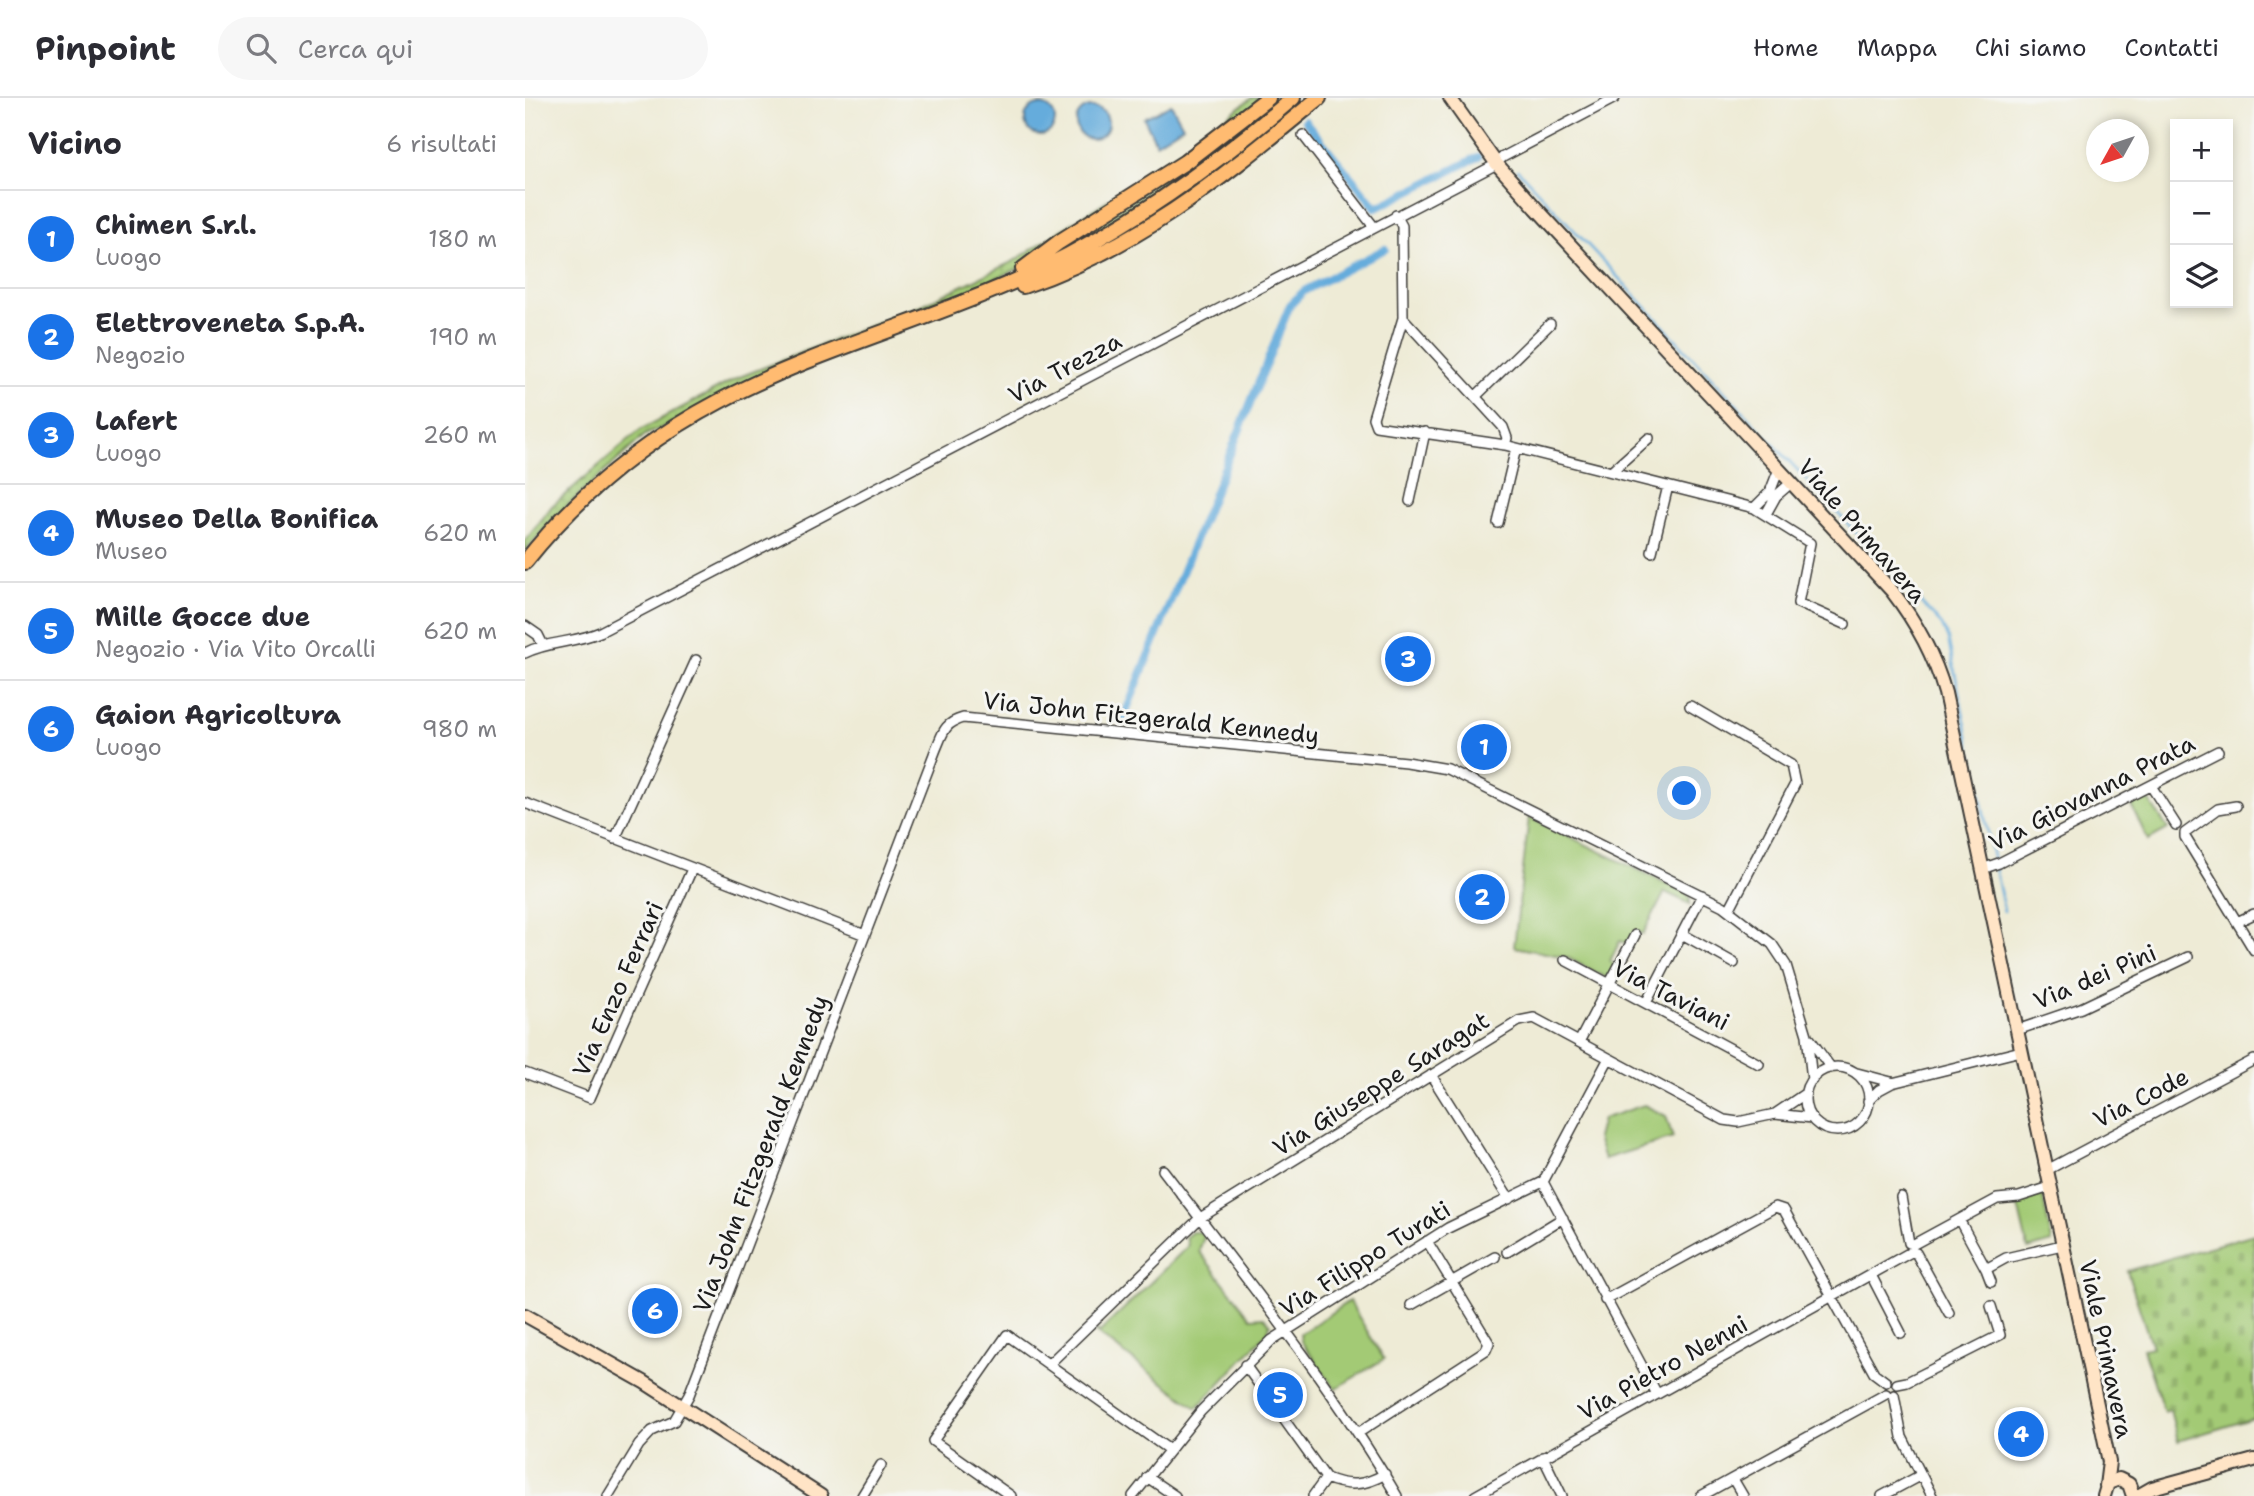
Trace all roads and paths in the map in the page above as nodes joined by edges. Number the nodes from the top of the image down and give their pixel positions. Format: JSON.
{"nodes":[{"id":1,"x":1268,"y":98,"type":"edge"},
{"id":2,"x":1293,"y":98,"type":"edge"},
{"id":3,"x":1319,"y":98,"type":"edge"},
{"id":4,"x":1450,"y":98,"type":"edge"},
{"id":5,"x":1615,"y":98,"type":"edge"},
{"id":6,"x":1303,"y":135,"type":"dead end"},
{"id":7,"x":1496,"y":163,"type":"junction"},
{"id":8,"x":1396,"y":215,"type":"junction"},
{"id":9,"x":1374,"y":227,"type":"junction"},
{"id":10,"x":958,"y":305,"type":"junction"},
{"id":11,"x":1403,"y":318,"type":"junction"},
{"id":12,"x":1550,"y":324,"type":"dead end"},
{"id":13,"x":1476,"y":396,"type":"junction"},
{"id":14,"x":1425,"y":432,"type":"junction"},
{"id":15,"x":1649,"y":438,"type":"dead end"},
{"id":16,"x":1510,"y":447,"type":"junction"},
{"id":17,"x":1779,"y":469,"type":"junction"},
{"id":18,"x":1612,"y":471,"type":"junction"},
{"id":19,"x":1792,"y":482,"type":"junction"},
{"id":20,"x":1668,"y":486,"type":"junction"},
{"id":21,"x":1410,"y":501,"type":"dead end"},
{"id":22,"x":1754,"y":508,"type":"junction"},
{"id":23,"x":1766,"y":514,"type":"junction"},
{"id":24,"x":1498,"y":523,"type":"dead end"},
{"id":25,"x":1652,"y":552,"type":"dead end"},
{"id":26,"x":525,"y":562,"type":"edge"},
{"id":27,"x":1845,"y":624,"type":"dead end"},
{"id":28,"x":525,"y":626,"type":"edge"},
{"id":29,"x":543,"y":645,"type":"junction"},
{"id":30,"x":525,"y":653,"type":"edge"},
{"id":31,"x":696,"y":660,"type":"dead end"},
{"id":32,"x":1690,"y":706,"type":"dead end"},
{"id":33,"x":2218,"y":751,"type":"dead end"},
{"id":34,"x":2151,"y":786,"type":"junction"},
{"id":35,"x":525,"y":803,"type":"edge"},
{"id":36,"x":2236,"y":806,"type":"dead end"},
{"id":37,"x":2176,"y":825,"type":"dead end"},
{"id":38,"x":615,"y":839,"type":"junction"},
{"id":39,"x":1985,"y":868,"type":"junction"},
{"id":40,"x":692,"y":869,"type":"junction"},
{"id":41,"x":1702,"y":895,"type":"junction"},
{"id":42,"x":1729,"y":909,"type":"junction"},
{"id":43,"x":2254,"y":914,"type":"edge"},
{"id":44,"x":2237,"y":922,"type":"junction"},
{"id":45,"x":1682,"y":934,"type":"junction"},
{"id":46,"x":865,"y":935,"type":"junction"},
{"id":47,"x":1635,"y":935,"type":"dead end"},
{"id":48,"x":2254,"y":950,"type":"edge"},
{"id":49,"x":2188,"y":957,"type":"dead end"},
{"id":50,"x":1565,"y":960,"type":"dead end"},
{"id":51,"x":1734,"y":963,"type":"dead end"},
{"id":52,"x":1609,"y":985,"type":"junction"},
{"id":53,"x":1646,"y":1003,"type":"junction"},
{"id":54,"x":2017,"y":1030,"type":"junction"},
{"id":55,"x":1807,"y":1035,"type":"junction"},
{"id":56,"x":1579,"y":1042,"type":"junction"},
{"id":57,"x":2021,"y":1051,"type":"junction"},
{"id":58,"x":1608,"y":1060,"type":"junction"},
{"id":59,"x":2254,"y":1060,"type":"edge"},
{"id":60,"x":1759,"y":1064,"type":"dead end"},
{"id":61,"x":1831,"y":1068,"type":"junction"},
{"id":62,"x":1854,"y":1072,"type":"junction"},
{"id":63,"x":525,"y":1073,"type":"edge"},
{"id":64,"x":1431,"y":1074,"type":"junction"},
{"id":65,"x":1812,"y":1080,"type":"junction"},
{"id":66,"x":1892,"y":1083,"type":"junction"},
{"id":67,"x":1806,"y":1093,"type":"junction"},
{"id":68,"x":1868,"y":1101,"type":"junction"},
{"id":69,"x":1775,"y":1114,"type":"junction"},
{"id":70,"x":1812,"y":1118,"type":"junction"},
{"id":71,"x":1163,"y":1170,"type":"dead end"},
{"id":72,"x":2046,"y":1170,"type":"junction"},
{"id":73,"x":1543,"y":1182,"type":"junction"},
{"id":74,"x":2050,"y":1187,"type":"junction"},
{"id":75,"x":1901,"y":1197,"type":"dead end"},
{"id":76,"x":1509,"y":1199,"type":"junction"},
{"id":77,"x":1200,"y":1218,"type":"junction"},
{"id":78,"x":1563,"y":1218,"type":"junction"},
{"id":79,"x":1962,"y":1225,"type":"dead end"},
{"id":80,"x":1427,"y":1241,"type":"junction"},
{"id":81,"x":2062,"y":1245,"type":"junction"},
{"id":82,"x":1507,"y":1252,"type":"dead end"},
{"id":83,"x":1495,"y":1257,"type":"dead end"},
{"id":84,"x":1986,"y":1269,"type":"junction"},
{"id":85,"x":1871,"y":1275,"type":"junction"},
{"id":86,"x":1451,"y":1280,"type":"junction"},
{"id":87,"x":1991,"y":1282,"type":"dead end"},
{"id":88,"x":1832,"y":1296,"type":"junction"},
{"id":89,"x":1605,"y":1300,"type":"junction"},
{"id":90,"x":1411,"y":1305,"type":"dead end"},
{"id":91,"x":1990,"y":1306,"type":"dead end"},
{"id":92,"x":1949,"y":1313,"type":"dead end"},
{"id":93,"x":525,"y":1315,"type":"edge"},
{"id":94,"x":1285,"y":1330,"type":"junction"},
{"id":95,"x":1901,"y":1333,"type":"dead end"},
{"id":96,"x":591,"y":1353,"type":"junction"},
{"id":97,"x":1049,"y":1364,"type":"junction"},
{"id":98,"x":1245,"y":1365,"type":"junction"},
{"id":99,"x":1886,"y":1382,"type":"junction"},
{"id":100,"x":1897,"y":1384,"type":"junction"},
{"id":101,"x":1657,"y":1394,"type":"junction"},
{"id":102,"x":1890,"y":1394,"type":"junction"},
{"id":103,"x":682,"y":1410,"type":"junction"},
{"id":104,"x":1358,"y":1433,"type":"junction"},
{"id":105,"x":1168,"y":1449,"type":"junction"},
{"id":106,"x":748,"y":1451,"type":"junction"},
{"id":107,"x":1543,"y":1457,"type":"junction"},
{"id":108,"x":2254,"y":1461,"type":"edge"},
{"id":109,"x":2109,"y":1462,"type":"junction"},
{"id":110,"x":881,"y":1465,"type":"dead end"},
{"id":111,"x":1385,"y":1474,"type":"junction"},
{"id":112,"x":1921,"y":1475,"type":"junction"},
{"id":113,"x":1147,"y":1477,"type":"junction"},
{"id":114,"x":1326,"y":1478,"type":"junction"},
{"id":115,"x":1733,"y":1479,"type":"junction"},
{"id":116,"x":2131,"y":1489,"type":"edge"},
{"id":117,"x":1494,"y":1491,"type":"edge"},
{"id":118,"x":2103,"y":1492,"type":"edge"},
{"id":119,"x":608,"y":1496,"type":"edge"},
{"id":120,"x":821,"y":1496,"type":"edge"},
{"id":121,"x":862,"y":1496,"type":"edge"},
{"id":122,"x":1010,"y":1496,"type":"edge"},
{"id":123,"x":1133,"y":1496,"type":"edge"},
{"id":124,"x":1175,"y":1496,"type":"edge"},
{"id":125,"x":1313,"y":1496,"type":"edge"},
{"id":126,"x":1398,"y":1496,"type":"edge"},
{"id":127,"x":1475,"y":1496,"type":"edge"},
{"id":128,"x":1563,"y":1496,"type":"edge"},
{"id":129,"x":1702,"y":1496,"type":"edge"},
{"id":130,"x":1743,"y":1496,"type":"edge"},
{"id":131,"x":1882,"y":1496,"type":"edge"},
{"id":132,"x":1932,"y":1496,"type":"edge"}],
"edges":[{"from":1,"to":10,"type":"highway"},
{"from":2,"to":10,"type":"highway"},
{"from":3,"to":10,"type":"highway"},
{"from":4,"to":7,"type":"main road","name":"Viale Primavera"},
{"from":5,"to":7,"type":"street","name":"Via Trezza"},
{"from":6,"to":9,"type":"street"},
{"from":7,"to":8,"type":"street","name":"Via Trezza"},
{"from":7,"to":17,"type":"main road","name":"Viale Primavera"},
{"from":8,"to":9,"type":"street","name":"Via Trezza"},
{"from":8,"to":11,"type":"street"},
{"from":9,"to":29,"type":"street","name":"Via Trezza"},
{"from":10,"to":26,"type":"highway"},
{"from":11,"to":13,"type":"street"},
{"from":11,"to":14,"type":"street"},
{"from":12,"to":13,"type":"street"},
{"from":13,"to":16,"type":"street"},
{"from":14,"to":16,"type":"street"},
{"from":14,"to":21,"type":"street"},
{"from":15,"to":18,"type":"street"},
{"from":16,"to":18,"type":"street"},
{"from":16,"to":24,"type":"street"},
{"from":17,"to":19,"type":"main road","name":"Viale Primavera"},
{"from":17,"to":22,"type":"street"},
{"from":18,"to":20,"type":"street"},
{"from":19,"to":23,"type":"street"},
{"from":19,"to":39,"type":"main road","name":"Viale Primavera"},
{"from":20,"to":22,"type":"street"},
{"from":20,"to":25,"type":"street"},
{"from":22,"to":23,"type":"street"},
{"from":23,"to":27,"type":"street"},
{"from":28,"to":29,"type":"street"},
{"from":29,"to":30,"type":"street","name":"Via Trezza"},
{"from":31,"to":38,"type":"street"},
{"from":32,"to":42,"type":"street"},
{"from":33,"to":34,"type":"street","name":"Via Giovanna Prata"},
{"from":34,"to":37,"type":"street"},
{"from":34,"to":39,"type":"street","name":"Via Giovanna Prata"},
{"from":35,"to":38,"type":"street"},
{"from":36,"to":44,"type":"street"},
{"from":38,"to":40,"type":"street"},
{"from":39,"to":54,"type":"main road","name":"Viale Primavera"},
{"from":40,"to":46,"type":"street"},
{"from":40,"to":63,"type":"street","name":"Via Enzo Ferrari"},
{"from":41,"to":42,"type":"street","name":"Via John Fitzgerald Kennedy"},
{"from":41,"to":45,"type":"street"},
{"from":41,"to":46,"type":"street","name":"Via John Fitzgerald Kennedy"},
{"from":42,"to":55,"type":"street","name":"Via John Fitzgerald Kennedy"},
{"from":43,"to":44,"type":"street"},
{"from":44,"to":48,"type":"street"},
{"from":45,"to":51,"type":"street"},
{"from":45,"to":53,"type":"street"},
{"from":46,"to":103,"type":"street","name":"Via John Fitzgerald Kennedy"},
{"from":47,"to":52,"type":"street"},
{"from":49,"to":54,"type":"street","name":"Via dei Pini"},
{"from":50,"to":52,"type":"street","name":"Via Taviani"},
{"from":52,"to":53,"type":"street","name":"Via Taviani"},
{"from":52,"to":56,"type":"street"},
{"from":53,"to":60,"type":"street","name":"Via Taviani"},
{"from":54,"to":57,"type":"main road","name":"Viale Primavera"},
{"from":55,"to":61,"type":"street","name":"Via John Fitzgerald Kennedy"},
{"from":55,"to":65,"type":"street","name":"Via John Fitzgerald Kennedy"},
{"from":56,"to":58,"type":"street","name":"Via Giuseppe Saragat"},
{"from":56,"to":64,"type":"street","name":"Via Giuseppe Saragat"},
{"from":57,"to":66,"type":"street"},
{"from":57,"to":72,"type":"main road","name":"Viale Primavera"},
{"from":58,"to":69,"type":"street","name":"Via Giuseppe Saragat"},
{"from":58,"to":73,"type":"street"},
{"from":59,"to":72,"type":"street","name":"Via Code"},
{"from":61,"to":62,"type":"street"},
{"from":61,"to":65,"type":"street"},
{"from":62,"to":66,"type":"street"},
{"from":62,"to":68,"type":"street"},
{"from":64,"to":76,"type":"street"},
{"from":64,"to":77,"type":"street","name":"Via Giuseppe Saragat"},
{"from":65,"to":67,"type":"street"},
{"from":66,"to":68,"type":"street"},
{"from":67,"to":69,"type":"street","name":"Via Giuseppe Saragat"},
{"from":67,"to":70,"type":"street"},
{"from":68,"to":70,"type":"street"},
{"from":69,"to":70,"type":"street","name":"Via Giuseppe Saragat"},
{"from":71,"to":77,"type":"street"},
{"from":72,"to":74,"type":"main road","name":"Viale Primavera"},
{"from":73,"to":76,"type":"street","name":"Via Filippo Turati"},
{"from":73,"to":78,"type":"street"},
{"from":74,"to":75,"type":"street"},
{"from":74,"to":81,"type":"main road","name":"Viale Primavera"},
{"from":76,"to":80,"type":"street","name":"Via Filippo Turati"},
{"from":77,"to":94,"type":"street"},
{"from":77,"to":97,"type":"street","name":"Via Giuseppe Saragat"},
{"from":78,"to":82,"type":"street"},
{"from":78,"to":89,"type":"street"},
{"from":79,"to":84,"type":"street"},
{"from":80,"to":86,"type":"street"},
{"from":80,"to":94,"type":"street","name":"Via Filippo Turati"},
{"from":81,"to":84,"type":"street","name":"Viale Primavera"},
{"from":81,"to":109,"type":"main road","name":"Viale Primavera"},
{"from":83,"to":86,"type":"street"},
{"from":84,"to":87,"type":"street"},
{"from":85,"to":88,"type":"street","name":"Via Pietro Nenni"},
{"from":85,"to":92,"type":"street","name":"Via Pietro Nenni"},
{"from":85,"to":95,"type":"street"},
{"from":86,"to":90,"type":"street"},
{"from":86,"to":104,"type":"street"},
{"from":88,"to":89,"type":"street"},
{"from":88,"to":99,"type":"street"},
{"from":88,"to":101,"type":"street","name":"Via Pietro Nenni"},
{"from":89,"to":101,"type":"street"},
{"from":91,"to":100,"type":"street"},
{"from":93,"to":96,"type":"main road"},
{"from":94,"to":98,"type":"street","name":"Via Filippo Turati"},
{"from":94,"to":104,"type":"street"},
{"from":96,"to":103,"type":"main road"},
{"from":96,"to":103,"type":"main road"},
{"from":97,"to":105,"type":"street"},
{"from":97,"to":122,"type":"street"},
{"from":98,"to":105,"type":"street","name":"Via Filippo Turati"},
{"from":98,"to":114,"type":"street"},
{"from":99,"to":100,"type":"street"},
{"from":99,"to":102,"type":"street"},
{"from":100,"to":102,"type":"street"},
{"from":101,"to":107,"type":"street","name":"Via Pietro Nenni"},
{"from":102,"to":112,"type":"street"},
{"from":102,"to":115,"type":"street"},
{"from":103,"to":106,"type":"main road"},
{"from":103,"to":106,"type":"main road"},
{"from":103,"to":119,"type":"street"},
{"from":104,"to":111,"type":"street"},
{"from":105,"to":113,"type":"street","name":"Via Filippo Turati"},
{"from":106,"to":120,"type":"main road"},
{"from":107,"to":117,"type":"street","name":"Via Pietro Nenni"},
{"from":107,"to":128,"type":"street"},
{"from":108,"to":116,"type":"main road"},
{"from":109,"to":116,"type":"main road","name":"Viale Primavera"},
{"from":109,"to":118,"type":"main road","name":"Viale Primavera"},
{"from":110,"to":121,"type":"street"},
{"from":111,"to":114,"type":"street"},
{"from":111,"to":126,"type":"street"},
{"from":112,"to":131,"type":"street"},
{"from":112,"to":132,"type":"street"},
{"from":113,"to":123,"type":"street","name":"Via Filippo Turati"},
{"from":113,"to":124,"type":"street"},
{"from":114,"to":125,"type":"street"},
{"from":115,"to":129,"type":"street"},
{"from":115,"to":130,"type":"street"},
{"from":116,"to":118,"type":"main road"},
{"from":117,"to":127,"type":"street","name":"Via Pietro Nenni"}]}
